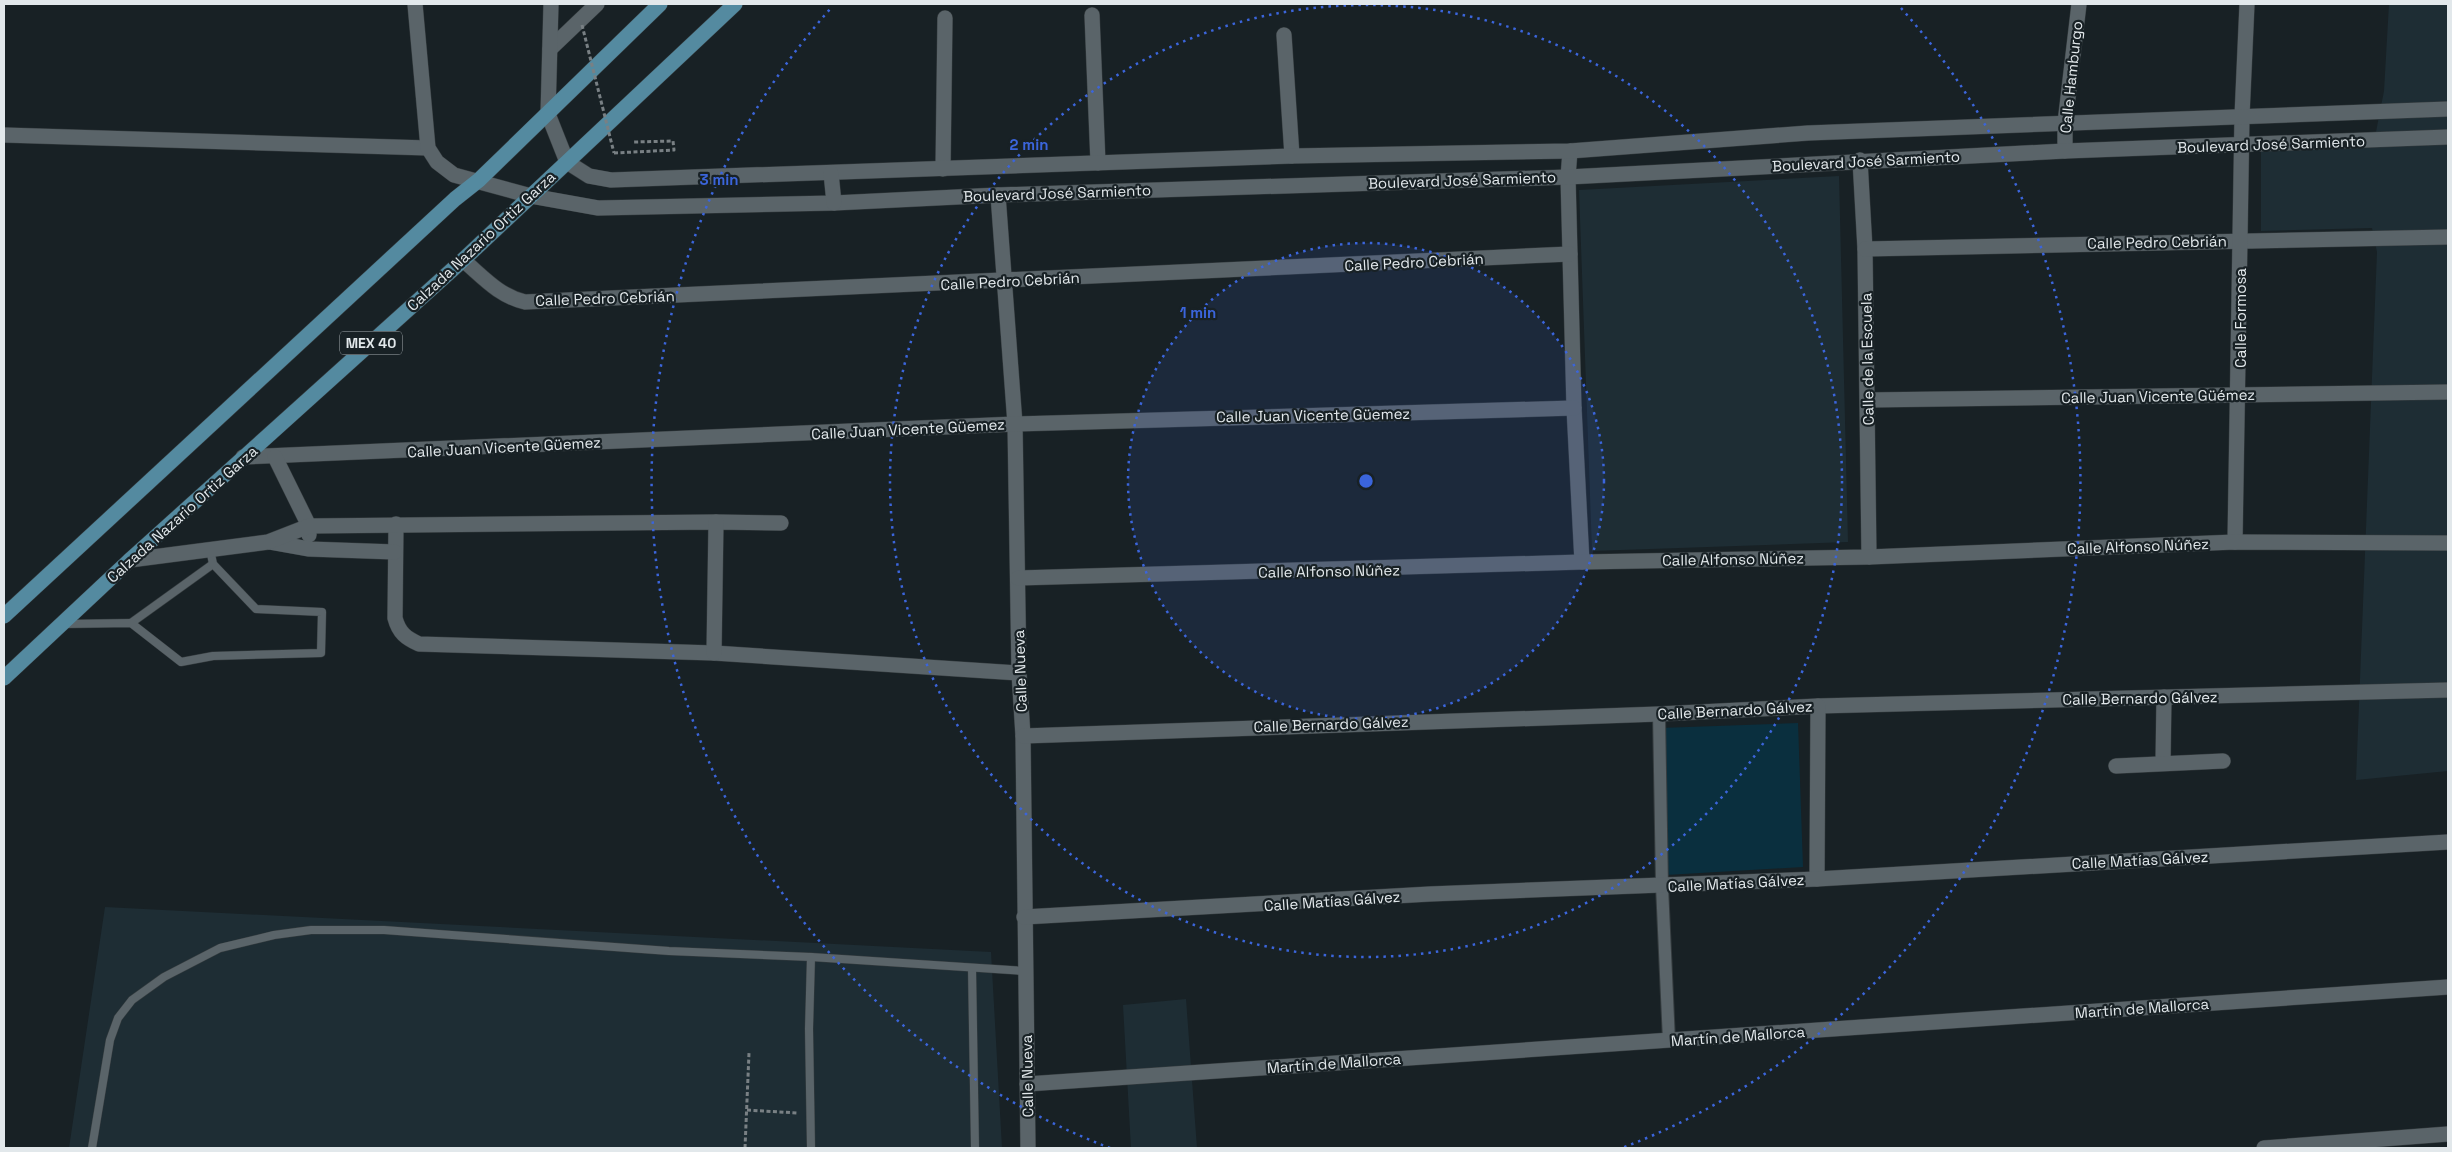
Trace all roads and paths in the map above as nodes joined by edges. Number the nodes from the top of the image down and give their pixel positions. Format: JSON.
{"nodes":[{"id":1,"x":415,"y":4,"type":"edge"},
{"id":2,"x":551,"y":4,"type":"edge"},
{"id":3,"x":597,"y":4,"type":"edge"},
{"id":4,"x":660,"y":4,"type":"edge"},
{"id":5,"x":735,"y":4,"type":"edge"},
{"id":6,"x":2079,"y":4,"type":"edge"},
{"id":7,"x":2247,"y":4,"type":"edge"},
{"id":8,"x":1092,"y":15,"type":"dead end"},
{"id":9,"x":945,"y":18,"type":"dead end"},
{"id":10,"x":582,"y":25,"type":"dead end"},
{"id":11,"x":1284,"y":35,"type":"dead end"},
{"id":12,"x":550,"y":49,"type":"junction"},
{"id":13,"x":2448,"y":109,"type":"edge"},
{"id":14,"x":548,"y":114,"type":"junction"},
{"id":15,"x":2242,"y":116,"type":"junction"},
{"id":16,"x":2065,"y":123,"type":"junction"},
{"id":17,"x":4,"y":135,"type":"edge"},
{"id":18,"x":2448,"y":137,"type":"edge"},
{"id":19,"x":634,"y":142,"type":"dead end"},
{"id":20,"x":2242,"y":144,"type":"junction"},
{"id":21,"x":428,"y":148,"type":"junction"},
{"id":22,"x":1570,"y":151,"type":"junction"},
{"id":23,"x":2065,"y":151,"type":"junction"},
{"id":24,"x":1292,"y":156,"type":"junction"},
{"id":25,"x":1860,"y":160,"type":"junction"},
{"id":26,"x":567,"y":162,"type":"junction"},
{"id":27,"x":1098,"y":163,"type":"junction"},
{"id":28,"x":943,"y":169,"type":"junction"},
{"id":29,"x":831,"y":173,"type":"junction"},
{"id":30,"x":1568,"y":176,"type":"junction"},
{"id":31,"x":479,"y":180,"type":"junction"},
{"id":32,"x":998,"y":194,"type":"junction"},
{"id":33,"x":531,"y":196,"type":"junction"},
{"id":34,"x":834,"y":203,"type":"junction"},
{"id":35,"x":2448,"y":237,"type":"edge"},
{"id":36,"x":2240,"y":241,"type":"junction"},
{"id":37,"x":1865,"y":249,"type":"junction"},
{"id":38,"x":1570,"y":254,"type":"junction"},
{"id":39,"x":463,"y":260,"type":"junction"},
{"id":40,"x":1004,"y":282,"type":"junction"},
{"id":41,"x":2448,"y":392,"type":"edge"},
{"id":42,"x":2239,"y":396,"type":"junction"},
{"id":43,"x":1868,"y":400,"type":"junction"},
{"id":44,"x":1574,"y":408,"type":"junction"},
{"id":45,"x":1014,"y":424,"type":"junction"},
{"id":46,"x":244,"y":457,"type":"junction"},
{"id":47,"x":276,"y":457,"type":"junction"},
{"id":48,"x":716,"y":522,"type":"junction"},
{"id":49,"x":396,"y":524,"type":"junction"},
{"id":50,"x":781,"y":524,"type":"dead end"},
{"id":51,"x":308,"y":526,"type":"junction"},
{"id":52,"x":268,"y":542,"type":"junction"},
{"id":53,"x":2235,"y":542,"type":"junction"},
{"id":54,"x":2448,"y":543,"type":"edge"},
{"id":55,"x":309,"y":549,"type":"junction"},
{"id":56,"x":395,"y":552,"type":"junction"},
{"id":57,"x":212,"y":557,"type":"junction"},
{"id":58,"x":1870,"y":557,"type":"junction"},
{"id":59,"x":130,"y":560,"type":"junction"},
{"id":60,"x":1582,"y":562,"type":"junction"},
{"id":61,"x":1018,"y":578,"type":"junction"},
{"id":62,"x":4,"y":616,"type":"edge"},
{"id":63,"x":132,"y":623,"type":"junction"},
{"id":64,"x":61,"y":624,"type":"junction"},
{"id":65,"x":714,"y":653,"type":"junction"},
{"id":66,"x":1019,"y":673,"type":"junction"},
{"id":67,"x":4,"y":678,"type":"edge"},
{"id":68,"x":2448,"y":690,"type":"edge"},
{"id":69,"x":2164,"y":697,"type":"junction"},
{"id":70,"x":1818,"y":706,"type":"junction"},
{"id":71,"x":1659,"y":714,"type":"junction"},
{"id":72,"x":1023,"y":736,"type":"junction"},
{"id":73,"x":2223,"y":761,"type":"dead end"},
{"id":74,"x":2163,"y":763,"type":"junction"},
{"id":75,"x":2116,"y":766,"type":"dead end"},
{"id":76,"x":2448,"y":842,"type":"edge"},
{"id":77,"x":1817,"y":879,"type":"junction"},
{"id":78,"x":1662,"y":886,"type":"junction"},
{"id":79,"x":1024,"y":917,"type":"junction"},
{"id":80,"x":811,"y":957,"type":"junction"},
{"id":81,"x":972,"y":968,"type":"junction"},
{"id":82,"x":1026,"y":971,"type":"junction"},
{"id":83,"x":2448,"y":987,"type":"edge"},
{"id":84,"x":1669,"y":1041,"type":"junction"},
{"id":85,"x":749,"y":1053,"type":"dead end"},
{"id":86,"x":1027,"y":1084,"type":"junction"},
{"id":87,"x":747,"y":1110,"type":"junction"},
{"id":88,"x":810,"y":1114,"type":"junction"},
{"id":89,"x":2448,"y":1134,"type":"edge"},
{"id":90,"x":92,"y":1148,"type":"edge"},
{"id":91,"x":745,"y":1148,"type":"edge"},
{"id":92,"x":811,"y":1148,"type":"edge"},
{"id":93,"x":975,"y":1148,"type":"edge"},
{"id":94,"x":1028,"y":1148,"type":"edge"},
{"id":95,"x":2264,"y":1148,"type":"edge"}],
"edges":[{"from":1,"to":21,"type":"street"},
{"from":2,"to":12,"type":"street"},
{"from":3,"to":12,"type":"street"},
{"from":4,"to":14,"type":"main road","number":"MEX 40"},
{"from":5,"to":26,"type":"main road","name":"Calzada Nazario Ortiz Garza","number":"MEX 40"},
{"from":6,"to":16,"type":"street","name":"Calle Hamburgo"},
{"from":7,"to":15,"type":"street","name":"Calle Formosa"},
{"from":8,"to":27,"type":"street"},
{"from":9,"to":28,"type":"street"},
{"from":10,"to":19,"type":"path","bridge":true},
{"from":11,"to":24,"type":"street"},
{"from":12,"to":14,"type":"street"},
{"from":13,"to":15,"type":"street","name":"Boulevard José Sarmiento"},
{"from":14,"to":26,"type":"street"},
{"from":14,"to":31,"type":"main road","number":"MEX 40"},
{"from":15,"to":16,"type":"street","name":"Boulevard José Sarmiento"},
{"from":15,"to":20,"type":"street","name":"Calle Formosa"},
{"from":16,"to":22,"type":"street","name":"Boulevard José Sarmiento"},
{"from":16,"to":23,"type":"street","name":"Calle Hamburgo"},
{"from":17,"to":21,"type":"street"},
{"from":18,"to":20,"type":"street","name":"Boulevard José Sarmiento"},
{"from":20,"to":23,"type":"street","name":"Boulevard José Sarmiento"},
{"from":20,"to":36,"type":"street","name":"Calle Formosa"},
{"from":21,"to":31,"type":"street","name":"Boulevard José Sarmiento"},
{"from":22,"to":24,"type":"street","name":"Boulevard José Sarmiento"},
{"from":22,"to":30,"type":"street"},
{"from":23,"to":25,"type":"street","name":"Boulevard José Sarmiento"},
{"from":24,"to":27,"type":"street","name":"Boulevard José Sarmiento"},
{"from":25,"to":30,"type":"street","name":"Boulevard José Sarmiento"},
{"from":25,"to":37,"type":"street","name":"Calle de la Escuela"},
{"from":26,"to":29,"type":"street","name":"Boulevard José Sarmiento"},
{"from":26,"to":33,"type":"main road","name":"Calzada Nazario Ortiz Garza","number":"MEX 40"},
{"from":27,"to":28,"type":"street","name":"Boulevard José Sarmiento"},
{"from":28,"to":29,"type":"street","name":"Boulevard José Sarmiento"},
{"from":29,"to":34,"type":"street"},
{"from":30,"to":32,"type":"street","name":"Boulevard José Sarmiento"},
{"from":30,"to":38,"type":"street"},
{"from":31,"to":33,"type":"street","name":"Boulevard José Sarmiento"},
{"from":31,"to":62,"type":"main road","number":"MEX 40"},
{"from":32,"to":34,"type":"street","name":"Boulevard José Sarmiento"},
{"from":32,"to":40,"type":"street","name":"Calle Nueva"},
{"from":33,"to":34,"type":"street","name":"Boulevard José Sarmiento"},
{"from":33,"to":39,"type":"main road","name":"Calzada Nazario Ortiz Garza","number":"MEX 40"},
{"from":35,"to":36,"type":"street","name":"Calle Pedro Cebrián"},
{"from":36,"to":37,"type":"street","name":"Calle Pedro Cebrián"},
{"from":36,"to":42,"type":"street","name":"Calle Formosa"},
{"from":37,"to":43,"type":"street","name":"Calle de la Escuela"},
{"from":38,"to":40,"type":"street","name":"Calle Pedro Cebrián"},
{"from":38,"to":44,"type":"street"},
{"from":39,"to":40,"type":"street","name":"Calle Pedro Cebrián"},
{"from":39,"to":46,"type":"main road","name":"Calzada Nazario Ortiz Garza","number":"MEX 40"},
{"from":40,"to":45,"type":"street","name":"Calle Nueva"},
{"from":41,"to":42,"type":"street","name":"Calle Juan Vicente Güémez"},
{"from":42,"to":43,"type":"street","name":"Calle Juan Vicente Güémez"},
{"from":42,"to":53,"type":"street","name":"Calle Formosa"},
{"from":43,"to":58,"type":"street","name":"Calle de la Escuela"},
{"from":44,"to":45,"type":"street","name":"Calle Juan Vicente Güemez"},
{"from":44,"to":60,"type":"street"},
{"from":45,"to":47,"type":"street","name":"Calle Juan Vicente Güemez"},
{"from":45,"to":61,"type":"street","name":"Calle Nueva"},
{"from":46,"to":47,"type":"street","name":"Calle Juan Vicente Güemez"},
{"from":46,"to":59,"type":"main road","name":"Calzada Nazario Ortiz Garza","number":"MEX 40"},
{"from":47,"to":51,"type":"street"},
{"from":48,"to":49,"type":"street"},
{"from":48,"to":50,"type":"street"},
{"from":48,"to":65,"type":"street"},
{"from":49,"to":51,"type":"street"},
{"from":49,"to":56,"type":"street"},
{"from":51,"to":52,"type":"street"},
{"from":51,"to":55,"type":"street"},
{"from":52,"to":55,"type":"street"},
{"from":52,"to":57,"type":"street"},
{"from":53,"to":54,"type":"street","name":"Calle Alfonso Núñez"},
{"from":53,"to":58,"type":"street","name":"Calle Alfonso Núñez"},
{"from":55,"to":56,"type":"street"},
{"from":56,"to":65,"type":"street"},
{"from":57,"to":59,"type":"street"},
{"from":57,"to":63,"type":"lane"},
{"from":57,"to":63,"type":"lane"},
{"from":58,"to":60,"type":"street","name":"Calle Alfonso Núñez"},
{"from":59,"to":64,"type":"main road","name":"Calzada Nazario Ortiz Garza","number":"MEX 40"},
{"from":60,"to":61,"type":"street","name":"Calle Alfonso Núñez"},
{"from":61,"to":66,"type":"street","name":"Calle Nueva"},
{"from":63,"to":64,"type":"lane"},
{"from":64,"to":67,"type":"main road","name":"Calzada Nazario Ortiz Garza","number":"MEX 40"},
{"from":65,"to":66,"type":"street"},
{"from":66,"to":72,"type":"street","name":"Calle Nueva"},
{"from":68,"to":69,"type":"street","name":"Calle Bernardo Gálvez"},
{"from":69,"to":70,"type":"street","name":"Calle Bernardo Gálvez"},
{"from":69,"to":74,"type":"street"},
{"from":70,"to":71,"type":"street","name":"Calle Bernardo Gálvez"},
{"from":70,"to":77,"type":"street"},
{"from":71,"to":72,"type":"street","name":"Calle Bernardo Gálvez"},
{"from":71,"to":78,"type":"street"},
{"from":72,"to":79,"type":"street","name":"Calle Nueva"},
{"from":73,"to":74,"type":"street"},
{"from":74,"to":75,"type":"street"},
{"from":76,"to":77,"type":"street","name":"Calle Matías Gálvez"},
{"from":77,"to":78,"type":"street","name":"Calle Matías Gálvez"},
{"from":78,"to":79,"type":"street","name":"Calle Matías Gálvez"},
{"from":78,"to":84,"type":"street"},
{"from":79,"to":82,"type":"street","name":"Calle Nueva"},
{"from":80,"to":81,"type":"lane"},
{"from":80,"to":88,"type":"lane"},
{"from":80,"to":90,"type":"lane"},
{"from":81,"to":82,"type":"lane"},
{"from":81,"to":93,"type":"lane"},
{"from":82,"to":86,"type":"street","name":"Calle Nueva"},
{"from":83,"to":84,"type":"street","name":"Martín de Mallorca"},
{"from":84,"to":86,"type":"street","name":"Martín de Mallorca"},
{"from":85,"to":87,"type":"path"},
{"from":86,"to":94,"type":"street","name":"Calle Nueva"},
{"from":87,"to":88,"type":"path"},
{"from":87,"to":91,"type":"path"},
{"from":88,"to":92,"type":"lane"},
{"from":89,"to":95,"type":"street"}]}
